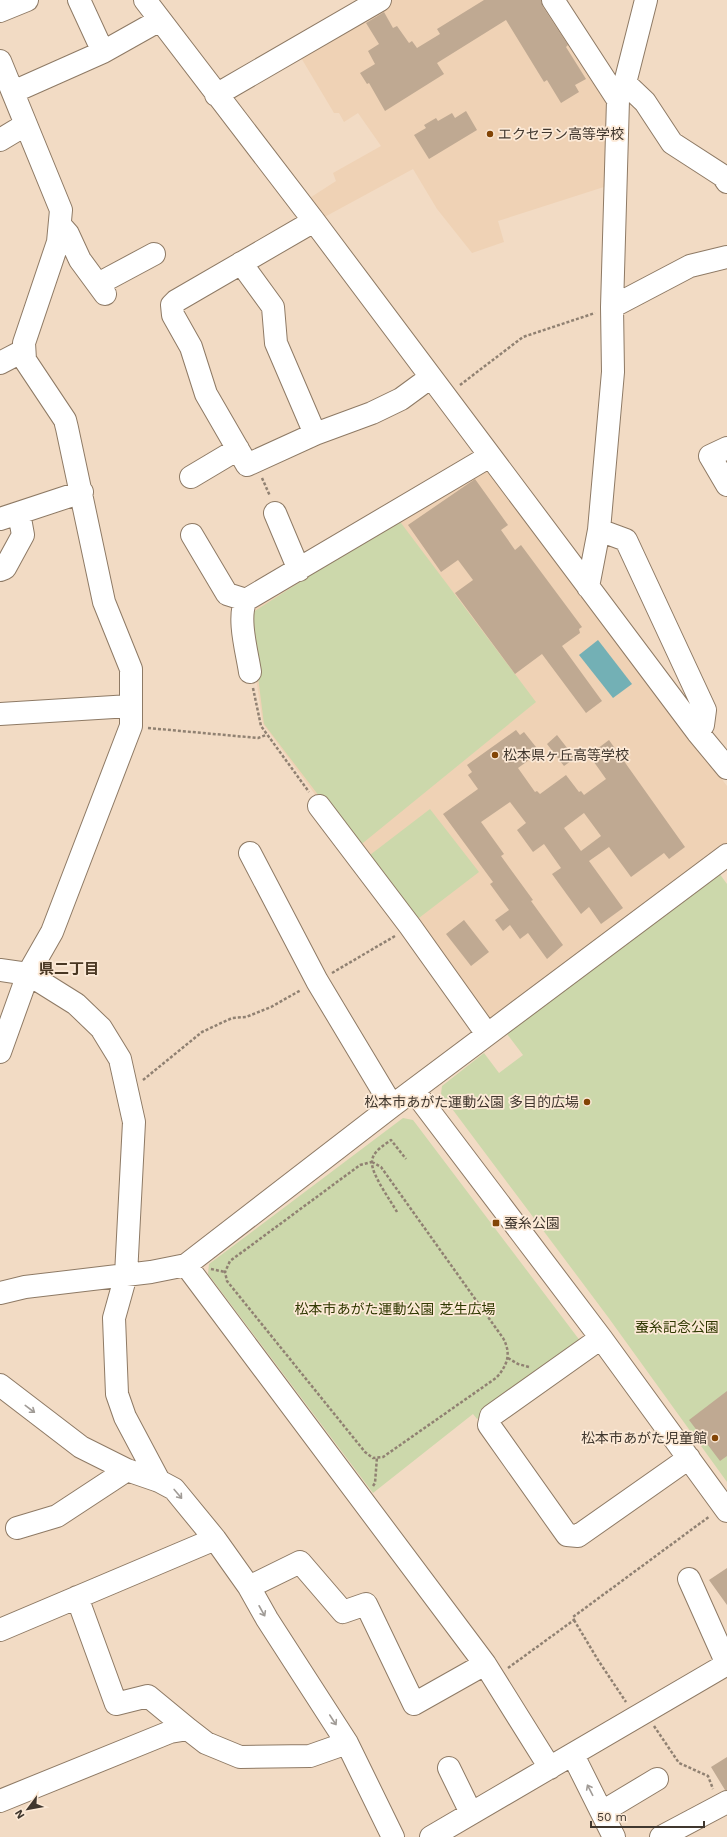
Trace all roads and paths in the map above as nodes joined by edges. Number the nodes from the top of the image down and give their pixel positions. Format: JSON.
{"nodes":[{"id":1,"x":27,"y":0,"type":"edge"},
{"id":2,"x":79,"y":0,"type":"edge"},
{"id":3,"x":145,"y":0,"type":"edge"},
{"id":4,"x":380,"y":0,"type":"edge"},
{"id":5,"x":553,"y":0,"type":"edge"},
{"id":6,"x":646,"y":0,"type":"edge"},
{"id":7,"x":0,"y":11,"type":"edge"},
{"id":8,"x":160,"y":20,"type":"junction"},
{"id":9,"x":103,"y":52,"type":"junction"},
{"id":10,"x":0,"y":61,"type":"edge"},
{"id":11,"x":621,"y":91,"type":"junction"},
{"id":12,"x":13,"y":92,"type":"junction"},
{"id":13,"x":216,"y":95,"type":"junction"},
{"id":14,"x":25,"y":125,"type":"junction"},
{"id":15,"x":0,"y":140,"type":"edge"},
{"id":16,"x":725,"y":179,"type":"edge"},
{"id":17,"x":314,"y":221,"type":"junction"},
{"id":18,"x":61,"y":226,"type":"junction"},
{"id":19,"x":154,"y":254,"type":"dead end"},
{"id":20,"x":727,"y":257,"type":"edge"},
{"id":21,"x":241,"y":263,"type":"junction"},
{"id":22,"x":612,"y":307,"type":"junction"},
{"id":23,"x":23,"y":351,"type":"junction"},
{"id":24,"x":0,"y":363,"type":"edge"},
{"id":25,"x":431,"y":377,"type":"junction"},
{"id":26,"x":445,"y":397,"type":"junction"},
{"id":27,"x":315,"y":434,"type":"junction"},
{"id":28,"x":727,"y":448,"type":"edge"},
{"id":29,"x":246,"y":455,"type":"junction"},
{"id":30,"x":490,"y":456,"type":"junction"},
{"id":31,"x":191,"y":477,"type":"dead end"},
{"id":32,"x":727,"y":485,"type":"edge"},
{"id":33,"x":82,"y":492,"type":"junction"},
{"id":34,"x":275,"y":513,"type":"joint"},
{"id":35,"x":9,"y":516,"type":"edge"},
{"id":36,"x":598,"y":530,"type":"junction"},
{"id":37,"x":192,"y":535,"type":"dead end"},
{"id":38,"x":0,"y":570,"type":"edge"},
{"id":39,"x":299,"y":570,"type":"junction"},
{"id":40,"x":588,"y":588,"type":"junction"},
{"id":41,"x":246,"y":600,"type":"junction"},
{"id":42,"x":250,"y":672,"type":"joint"},
{"id":43,"x":0,"y":714,"type":"edge"},
{"id":44,"x":131,"y":716,"type":"junction"},
{"id":45,"x":698,"y":733,"type":"junction"},
{"id":46,"x":266,"y":735,"type":"junction"},
{"id":47,"x":727,"y":768,"type":"edge"},
{"id":48,"x":319,"y":806,"type":"joint"},
{"id":49,"x":250,"y":853,"type":"dead end"},
{"id":50,"x":727,"y":855,"type":"edge"},
{"id":51,"x":410,"y":926,"type":"junction"},
{"id":52,"x":0,"y":970,"type":"edge"},
{"id":53,"x":28,"y":974,"type":"junction"},
{"id":54,"x":317,"y":981,"type":"junction"},
{"id":55,"x":487,"y":1034,"type":"junction"},
{"id":56,"x":0,"y":1052,"type":"edge"},
{"id":57,"x":414,"y":1091,"type":"junction"},
{"id":58,"x":129,"y":1092,"type":"junction"},
{"id":59,"x":392,"y":1106,"type":"junction"},
{"id":60,"x":406,"y":1158,"type":"dead end"},
{"id":61,"x":372,"y":1162,"type":"junction"},
{"id":62,"x":397,"y":1212,"type":"dead end"},
{"id":63,"x":186,"y":1265,"type":"junction"},
{"id":64,"x":208,"y":1269,"type":"dead end"},
{"id":65,"x":225,"y":1272,"type":"junction"},
{"id":66,"x":126,"y":1275,"type":"junction"},
{"id":67,"x":0,"y":1293,"type":"edge"},
{"id":68,"x":601,"y":1338,"type":"junction"},
{"id":69,"x":0,"y":1385,"type":"edge"},
{"id":70,"x":377,"y":1457,"type":"junction"},
{"id":71,"x":689,"y":1458,"type":"junction"},
{"id":72,"x":127,"y":1470,"type":"junction"},
{"id":73,"x":159,"y":1481,"type":"junction"},
{"id":74,"x":375,"y":1483,"type":"dead end"},
{"id":75,"x":719,"y":1513,"type":"edge"},
{"id":76,"x":17,"y":1528,"type":"dead end"},
{"id":77,"x":215,"y":1539,"type":"junction"},
{"id":78,"x":688,"y":1579,"type":"dead end"},
{"id":79,"x":249,"y":1587,"type":"junction"},
{"id":80,"x":77,"y":1597,"type":"junction"},
{"id":81,"x":574,"y":1620,"type":"junction"},
{"id":82,"x":0,"y":1630,"type":"edge"},
{"id":83,"x":485,"y":1664,"type":"junction"},
{"id":84,"x":727,"y":1664,"type":"edge"},
{"id":85,"x":505,"y":1670,"type":"dead end"},
{"id":86,"x":640,"y":1715,"type":"junction"},
{"id":87,"x":188,"y":1728,"type":"junction"},
{"id":88,"x":347,"y":1743,"type":"junction"},
{"id":89,"x":573,"y":1755,"type":"junction"},
{"id":90,"x":449,"y":1768,"type":"dead end"},
{"id":91,"x":550,"y":1768,"type":"junction"},
{"id":92,"x":657,"y":1779,"type":"dead end"},
{"id":93,"x":0,"y":1801,"type":"edge"},
{"id":94,"x":723,"y":1805,"type":"edge"},
{"id":95,"x":602,"y":1812,"type":"junction"},
{"id":96,"x":471,"y":1813,"type":"junction"},
{"id":97,"x":393,"y":1837,"type":"edge"},
{"id":98,"x":431,"y":1837,"type":"edge"},
{"id":99,"x":614,"y":1837,"type":"edge"},
{"id":100,"x":661,"y":1837,"type":"edge"}],
"edges":[{"from":1,"to":7,"type":"street"},
{"from":2,"to":9,"type":"street"},
{"from":3,"to":8,"type":"street"},
{"from":4,"to":13,"type":"street"},
{"from":5,"to":11,"type":"street"},
{"from":6,"to":11,"type":"street"},
{"from":8,"to":9,"type":"street"},
{"from":8,"to":13,"type":"street"},
{"from":9,"to":12,"type":"street"},
{"from":10,"to":12,"type":"street"},
{"from":11,"to":16,"type":"street"},
{"from":11,"to":22,"type":"street"},
{"from":12,"to":14,"type":"street"},
{"from":13,"to":17,"type":"street"},
{"from":14,"to":15,"type":"street"},
{"from":14,"to":18,"type":"street"},
{"from":17,"to":21,"type":"street"},
{"from":17,"to":25,"type":"street"},
{"from":18,"to":19,"type":"street"},
{"from":18,"to":23,"type":"street"},
{"from":20,"to":22,"type":"street"},
{"from":21,"to":27,"type":"street"},
{"from":21,"to":29,"type":"street"},
{"from":22,"to":26,"type":"path"},
{"from":22,"to":36,"type":"street"},
{"from":23,"to":24,"type":"street"},
{"from":23,"to":33,"type":"street"},
{"from":25,"to":26,"type":"street"},
{"from":25,"to":27,"type":"street"},
{"from":26,"to":30,"type":"street"},
{"from":27,"to":29,"type":"street"},
{"from":28,"to":32,"type":"street"},
{"from":29,"to":31,"type":"street"},
{"from":29,"to":34,"type":"path"},
{"from":30,"to":39,"type":"street"},
{"from":30,"to":40,"type":"street"},
{"from":33,"to":35,"type":"street"},
{"from":33,"to":44,"type":"street"},
{"from":34,"to":39,"type":"street"},
{"from":35,"to":38,"type":"street"},
{"from":36,"to":40,"type":"street"},
{"from":36,"to":45,"type":"street"},
{"from":37,"to":41,"type":"street"},
{"from":39,"to":41,"type":"street"},
{"from":40,"to":45,"type":"street"},
{"from":41,"to":42,"type":"street"},
{"from":42,"to":46,"type":"path"},
{"from":43,"to":44,"type":"street"},
{"from":44,"to":46,"type":"path"},
{"from":44,"to":53,"type":"street"},
{"from":45,"to":47,"type":"street"},
{"from":46,"to":48,"type":"path"},
{"from":48,"to":51,"type":"street"},
{"from":49,"to":54,"type":"street"},
{"from":50,"to":55,"type":"street"},
{"from":51,"to":54,"type":"path"},
{"from":51,"to":55,"type":"street"},
{"from":52,"to":53,"type":"street"},
{"from":53,"to":56,"type":"street"},
{"from":53,"to":58,"type":"street"},
{"from":54,"to":58,"type":"path"},
{"from":54,"to":59,"type":"street"},
{"from":55,"to":57,"type":"street"},
{"from":57,"to":59,"type":"street"},
{"from":57,"to":68,"type":"street"},
{"from":58,"to":66,"type":"street"},
{"from":59,"to":63,"type":"street"},
{"from":60,"to":61,"type":"path"},
{"from":61,"to":62,"type":"path"},
{"from":61,"to":65,"type":"path"},
{"from":61,"to":70,"type":"path"},
{"from":63,"to":66,"type":"street"},
{"from":63,"to":83,"type":"street"},
{"from":64,"to":65,"type":"path"},
{"from":65,"to":70,"type":"path"},
{"from":66,"to":67,"type":"street"},
{"from":66,"to":73,"type":"street"},
{"from":68,"to":71,"type":"street"},
{"from":68,"to":71,"type":"street"},
{"from":69,"to":72,"type":"street","one_way":true},
{"from":70,"to":74,"type":"path"},
{"from":71,"to":75,"type":"street"},
{"from":72,"to":73,"type":"street"},
{"from":72,"to":76,"type":"street"},
{"from":73,"to":77,"type":"street","one_way":true},
{"from":75,"to":81,"type":"path"},
{"from":77,"to":79,"type":"street"},
{"from":77,"to":80,"type":"street"},
{"from":78,"to":84,"type":"street"},
{"from":79,"to":83,"type":"street"},
{"from":79,"to":88,"type":"street","one_way":true},
{"from":80,"to":82,"type":"street"},
{"from":80,"to":87,"type":"street"},
{"from":81,"to":85,"type":"path"},
{"from":81,"to":86,"type":"path"},
{"from":83,"to":91,"type":"street"},
{"from":84,"to":86,"type":"street"},
{"from":86,"to":89,"type":"street"},
{"from":86,"to":94,"type":"path"},
{"from":87,"to":88,"type":"street"},
{"from":87,"to":93,"type":"street"},
{"from":88,"to":97,"type":"street"},
{"from":89,"to":91,"type":"street"},
{"from":95,"to":89,"type":"street","one_way":true},
{"from":90,"to":96,"type":"street"},
{"from":91,"to":96,"type":"street"},
{"from":92,"to":95,"type":"street"},
{"from":94,"to":100,"type":"street"},
{"from":95,"to":99,"type":"street"},
{"from":96,"to":98,"type":"street"}]}
